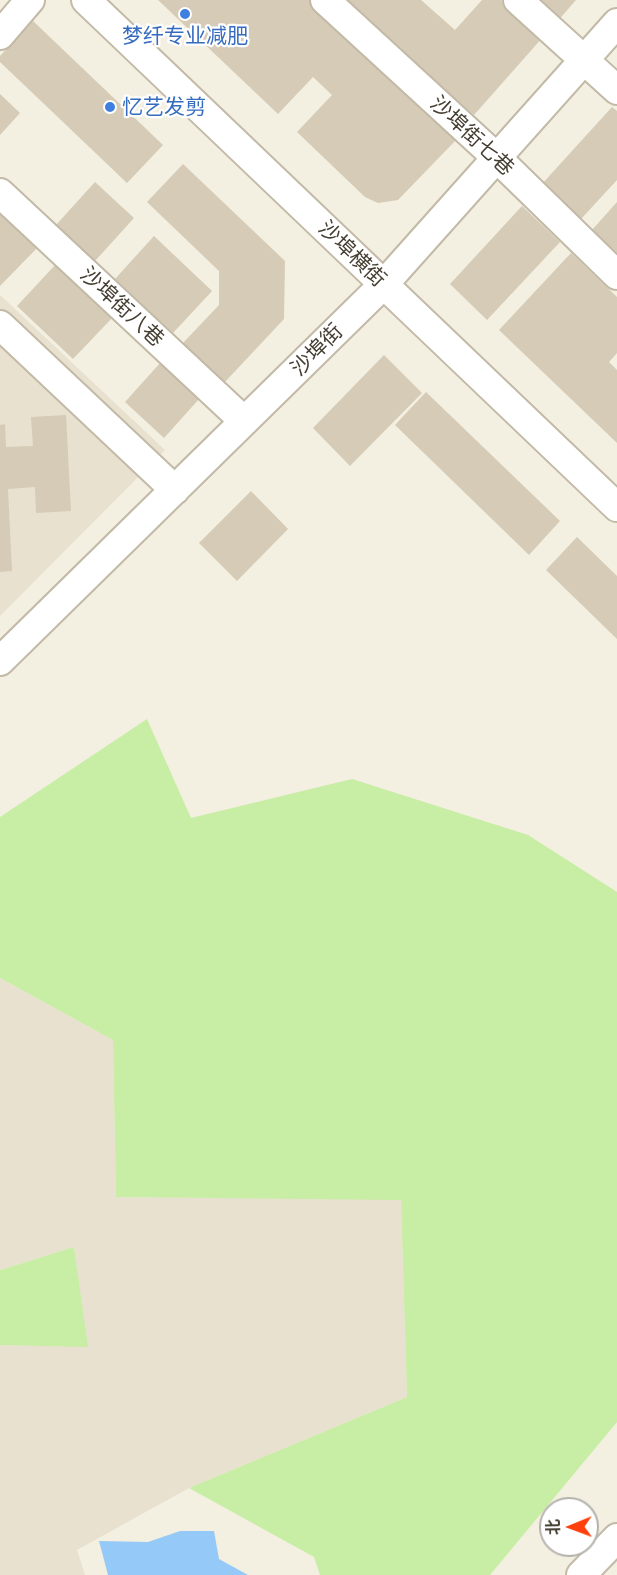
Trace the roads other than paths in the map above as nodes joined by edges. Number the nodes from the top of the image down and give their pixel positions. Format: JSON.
{"nodes":[{"id":1,"x":30,"y":0,"type":"edge"},
{"id":2,"x":86,"y":0,"type":"edge"},
{"id":3,"x":325,"y":0,"type":"edge"},
{"id":4,"x":518,"y":0,"type":"edge"},
{"id":5,"x":617,"y":23,"type":"edge"},
{"id":6,"x":0,"y":34,"type":"edge"},
{"id":7,"x":584,"y":60,"type":"junction"},
{"id":8,"x":617,"y":90,"type":"edge"},
{"id":9,"x":497,"y":158,"type":"junction"},
{"id":10,"x":0,"y":193,"type":"edge"},
{"id":11,"x":617,"y":275,"type":"edge"},
{"id":12,"x":384,"y":284,"type":"junction"},
{"id":13,"x":0,"y":325,"type":"edge"},
{"id":14,"x":244,"y":421,"type":"junction"},
{"id":15,"x":175,"y":490,"type":"junction"},
{"id":16,"x":617,"y":507,"type":"edge"},
{"id":17,"x":0,"y":661,"type":"edge"},
{"id":18,"x":617,"y":1538,"type":"edge"},
{"id":19,"x":580,"y":1575,"type":"edge"}],
"edges":[{"from":1,"to":6,"type":"street"},
{"from":2,"to":12,"type":"street","name":"沙埠横街"},
{"from":3,"to":9,"type":"street","name":"沙埠街七巷"},
{"from":4,"to":7,"type":"street"},
{"from":5,"to":7,"type":"street","name":"沙埠街"},
{"from":7,"to":8,"type":"street"},
{"from":7,"to":9,"type":"street","name":"沙埠街"},
{"from":9,"to":11,"type":"street","name":"沙埠街七巷"},
{"from":9,"to":12,"type":"street","name":"沙埠街"},
{"from":10,"to":14,"type":"street","name":"沙埠街八巷"},
{"from":12,"to":14,"type":"street","name":"沙埠街"},
{"from":12,"to":16,"type":"street","name":"沙埠横街"},
{"from":13,"to":15,"type":"street"},
{"from":14,"to":15,"type":"street","name":"沙埠街"},
{"from":15,"to":17,"type":"street","name":"沙埠街"},
{"from":18,"to":19,"type":"street"}]}
